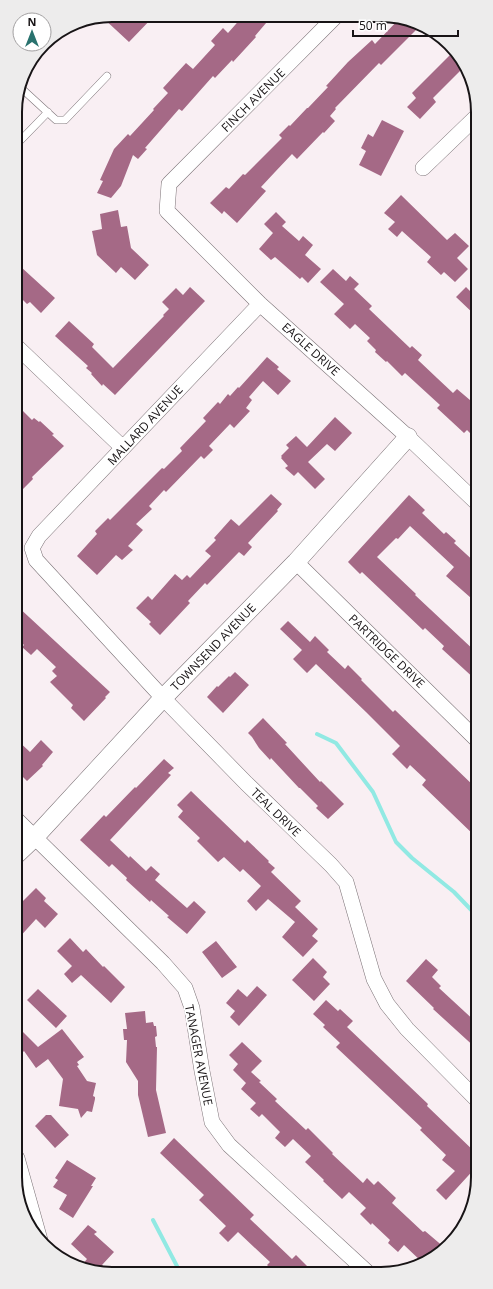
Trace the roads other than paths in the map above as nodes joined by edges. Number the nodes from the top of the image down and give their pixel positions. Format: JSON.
{"nodes":[{"id":1,"x":330,"y":22,"type":"edge"},
{"id":2,"x":107,"y":76,"type":"dead end"},
{"id":3,"x":25,"y":91,"type":"edge"},
{"id":4,"x":48,"y":112,"type":"junction"},
{"id":5,"x":471,"y":122,"type":"edge"},
{"id":6,"x":22,"y":139,"type":"edge"},
{"id":7,"x":423,"y":168,"type":"dead end"},
{"id":8,"x":169,"y":184,"type":"joint"},
{"id":9,"x":260,"y":304,"type":"junction"},
{"id":10,"x":22,"y":352,"type":"edge"},
{"id":11,"x":408,"y":437,"type":"junction"},
{"id":12,"x":123,"y":448,"type":"junction"},
{"id":13,"x":471,"y":497,"type":"edge"},
{"id":14,"x":32,"y":548,"type":"joint"},
{"id":15,"x":296,"y":562,"type":"junction"},
{"id":16,"x":163,"y":698,"type":"junction"},
{"id":17,"x":471,"y":734,"type":"edge"},
{"id":18,"x":22,"y":825,"type":"edge"},
{"id":19,"x":35,"y":837,"type":"junction"},
{"id":20,"x":22,"y":849,"type":"edge"},
{"id":21,"x":471,"y":1094,"type":"edge"},
{"id":22,"x":22,"y":1176,"type":"edge"},
{"id":23,"x":36,"y":1224,"type":"edge"},
{"id":24,"x":362,"y":1267,"type":"edge"}],
"edges":[{"from":1,"to":8,"type":"street","name":"FINCH AVENUE"},
{"from":2,"to":4,"type":"lane"},
{"from":3,"to":4,"type":"lane"},
{"from":4,"to":6,"type":"lane"},
{"from":5,"to":7,"type":"street"},
{"from":8,"to":9,"type":"street","name":"EAGLE DRIVE"},
{"from":9,"to":11,"type":"street","name":"EAGLE DRIVE"},
{"from":9,"to":12,"type":"street","name":"MALLARD AVENUE"},
{"from":10,"to":12,"type":"street"},
{"from":11,"to":13,"type":"street","name":"EAGLE DRIVE"},
{"from":11,"to":15,"type":"street","name":"TOWNSEND AVENUE"},
{"from":12,"to":14,"type":"street","name":"MALLARD AVENUE"},
{"from":14,"to":16,"type":"street","name":"TEAL DRIVE"},
{"from":15,"to":16,"type":"street","name":"TOWNSEND AVENUE"},
{"from":15,"to":17,"type":"street","name":"PARTRIDGE DRIVE"},
{"from":16,"to":19,"type":"street","name":"TOWNSEND AVENUE"},
{"from":16,"to":21,"type":"street","name":"TEAL DRIVE"},
{"from":18,"to":19,"type":"street","name":"TANAGER AVENUE"},
{"from":19,"to":20,"type":"street","name":"TOWNSEND AVENUE"},
{"from":19,"to":24,"type":"street","name":"TANAGER AVENUE"},
{"from":22,"to":23,"type":"street"}]}
